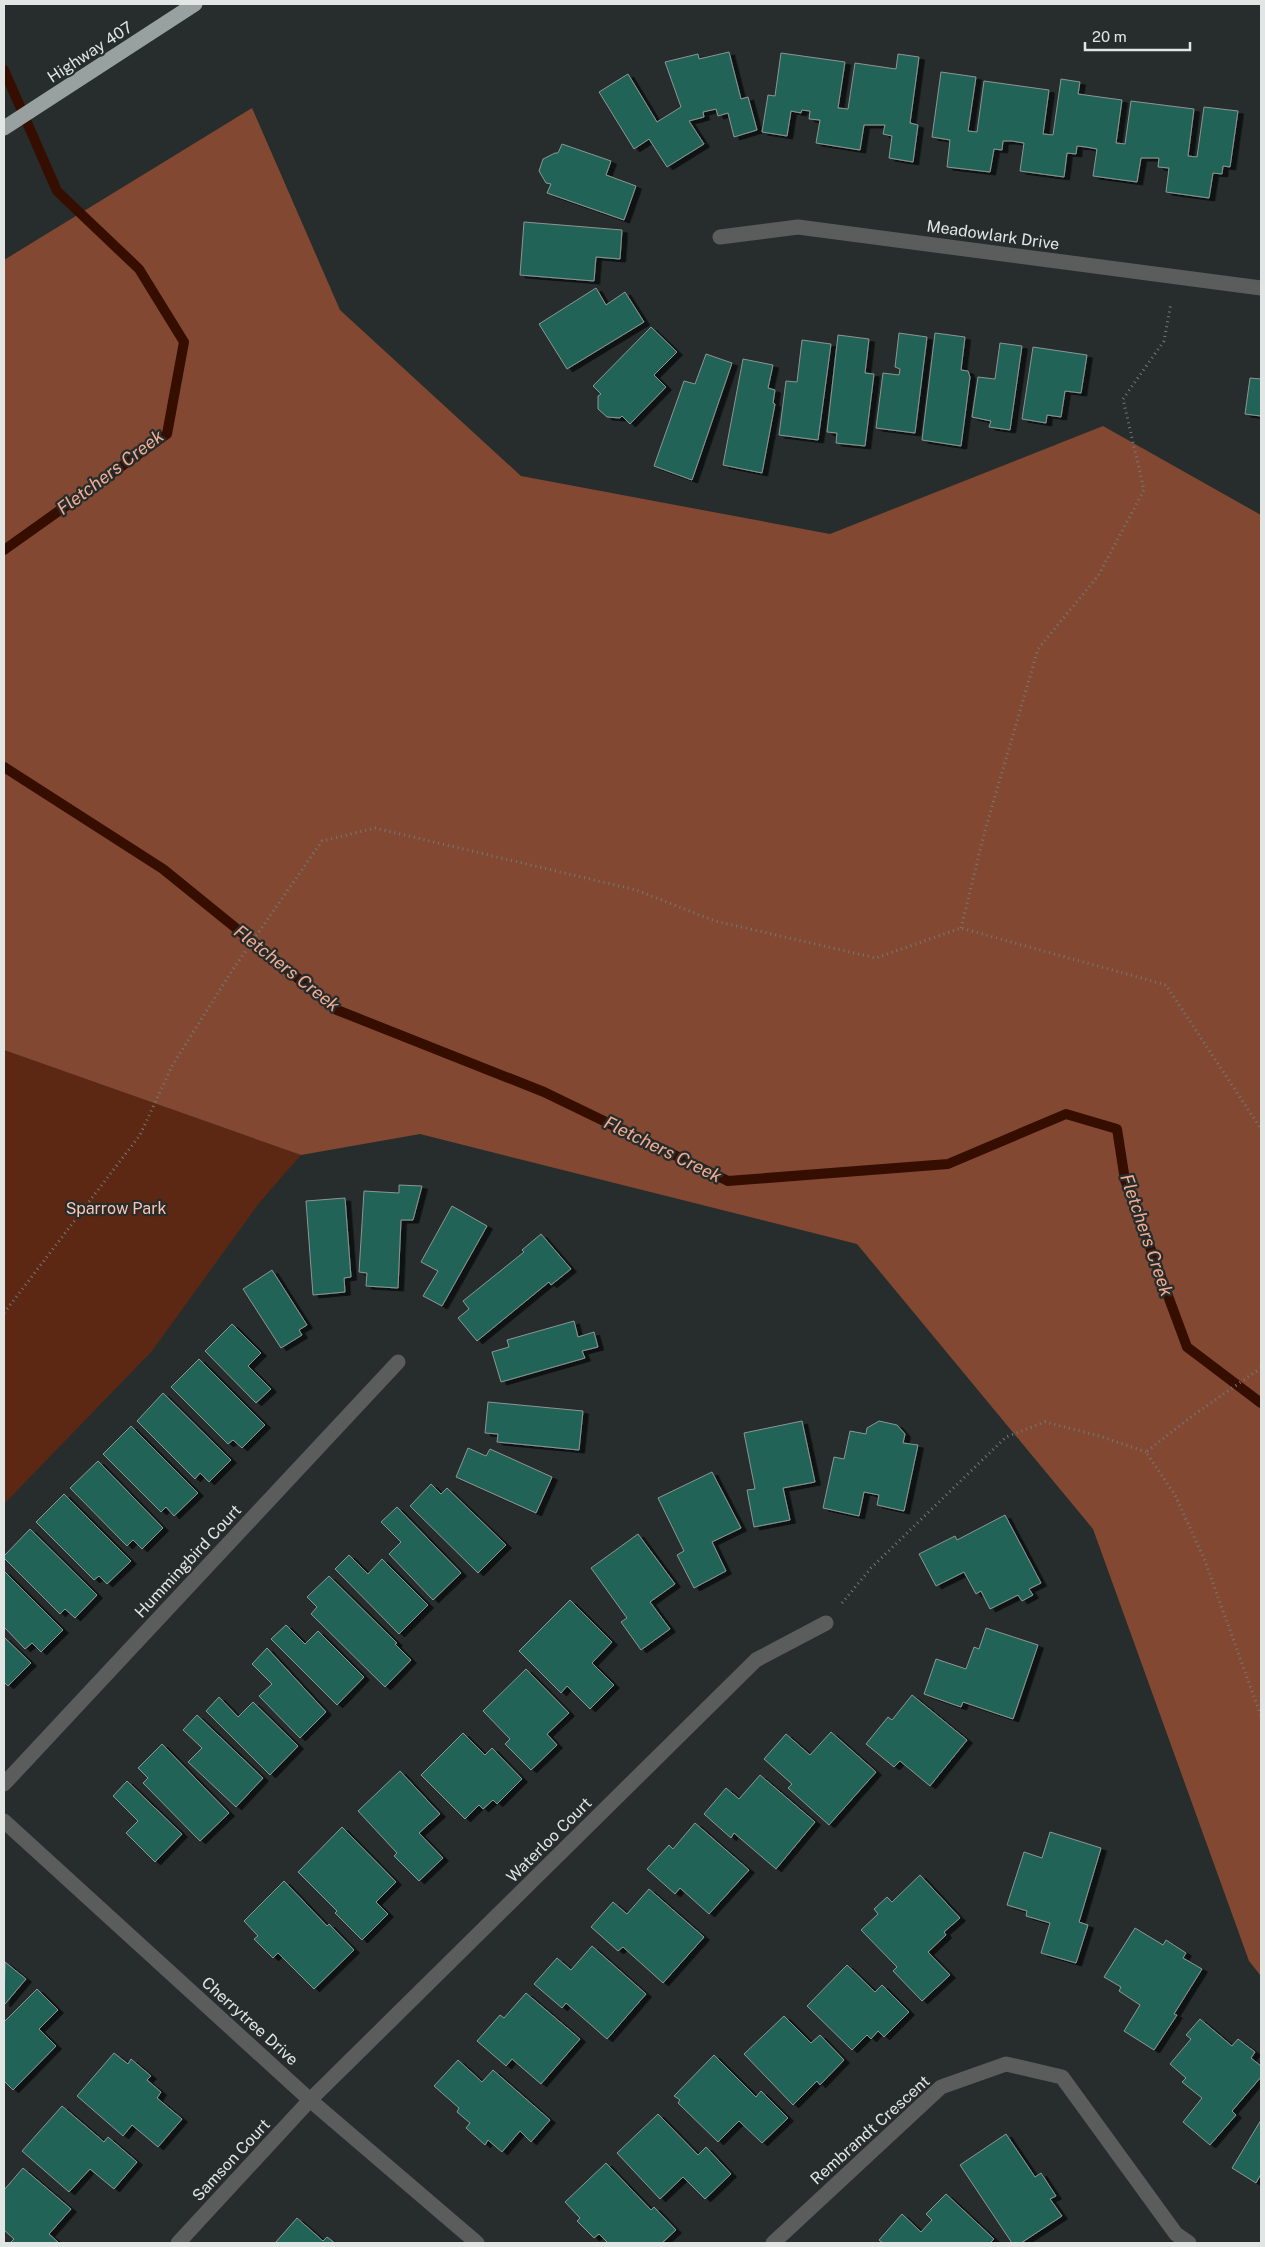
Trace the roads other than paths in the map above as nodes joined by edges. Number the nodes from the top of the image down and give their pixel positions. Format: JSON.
{"nodes":[{"id":1,"x":195,"y":4,"type":"edge"},
{"id":2,"x":4,"y":128,"type":"edge"},
{"id":3,"x":720,"y":237,"type":"dead end"},
{"id":4,"x":1261,"y":288,"type":"edge"},
{"id":5,"x":398,"y":1362,"type":"dead end"},
{"id":6,"x":826,"y":1623,"type":"road end"},
{"id":7,"x":4,"y":1784,"type":"edge"},
{"id":8,"x":4,"y":1821,"type":"edge"},
{"id":9,"x":310,"y":2100,"type":"junction"},
{"id":10,"x":178,"y":2243,"type":"edge"},
{"id":11,"x":476,"y":2243,"type":"edge"},
{"id":12,"x":773,"y":2243,"type":"edge"},
{"id":13,"x":1189,"y":2243,"type":"edge"}],
"edges":[{"from":1,"to":2,"type":"highway","name":"Highway 407"},
{"from":3,"to":4,"type":"street","name":"Meadowlark Drive"},
{"from":5,"to":7,"type":"street","name":"Hummingbird Court"},
{"from":6,"to":9,"type":"street","name":"Waterloo Court"},
{"from":8,"to":9,"type":"street","name":"Cherrytree Drive"},
{"from":9,"to":10,"type":"street","name":"Samson Court"},
{"from":9,"to":11,"type":"street","name":"Cherrytree Drive"},
{"from":12,"to":13,"type":"street","name":"Rembrandt Crescent"}]}
